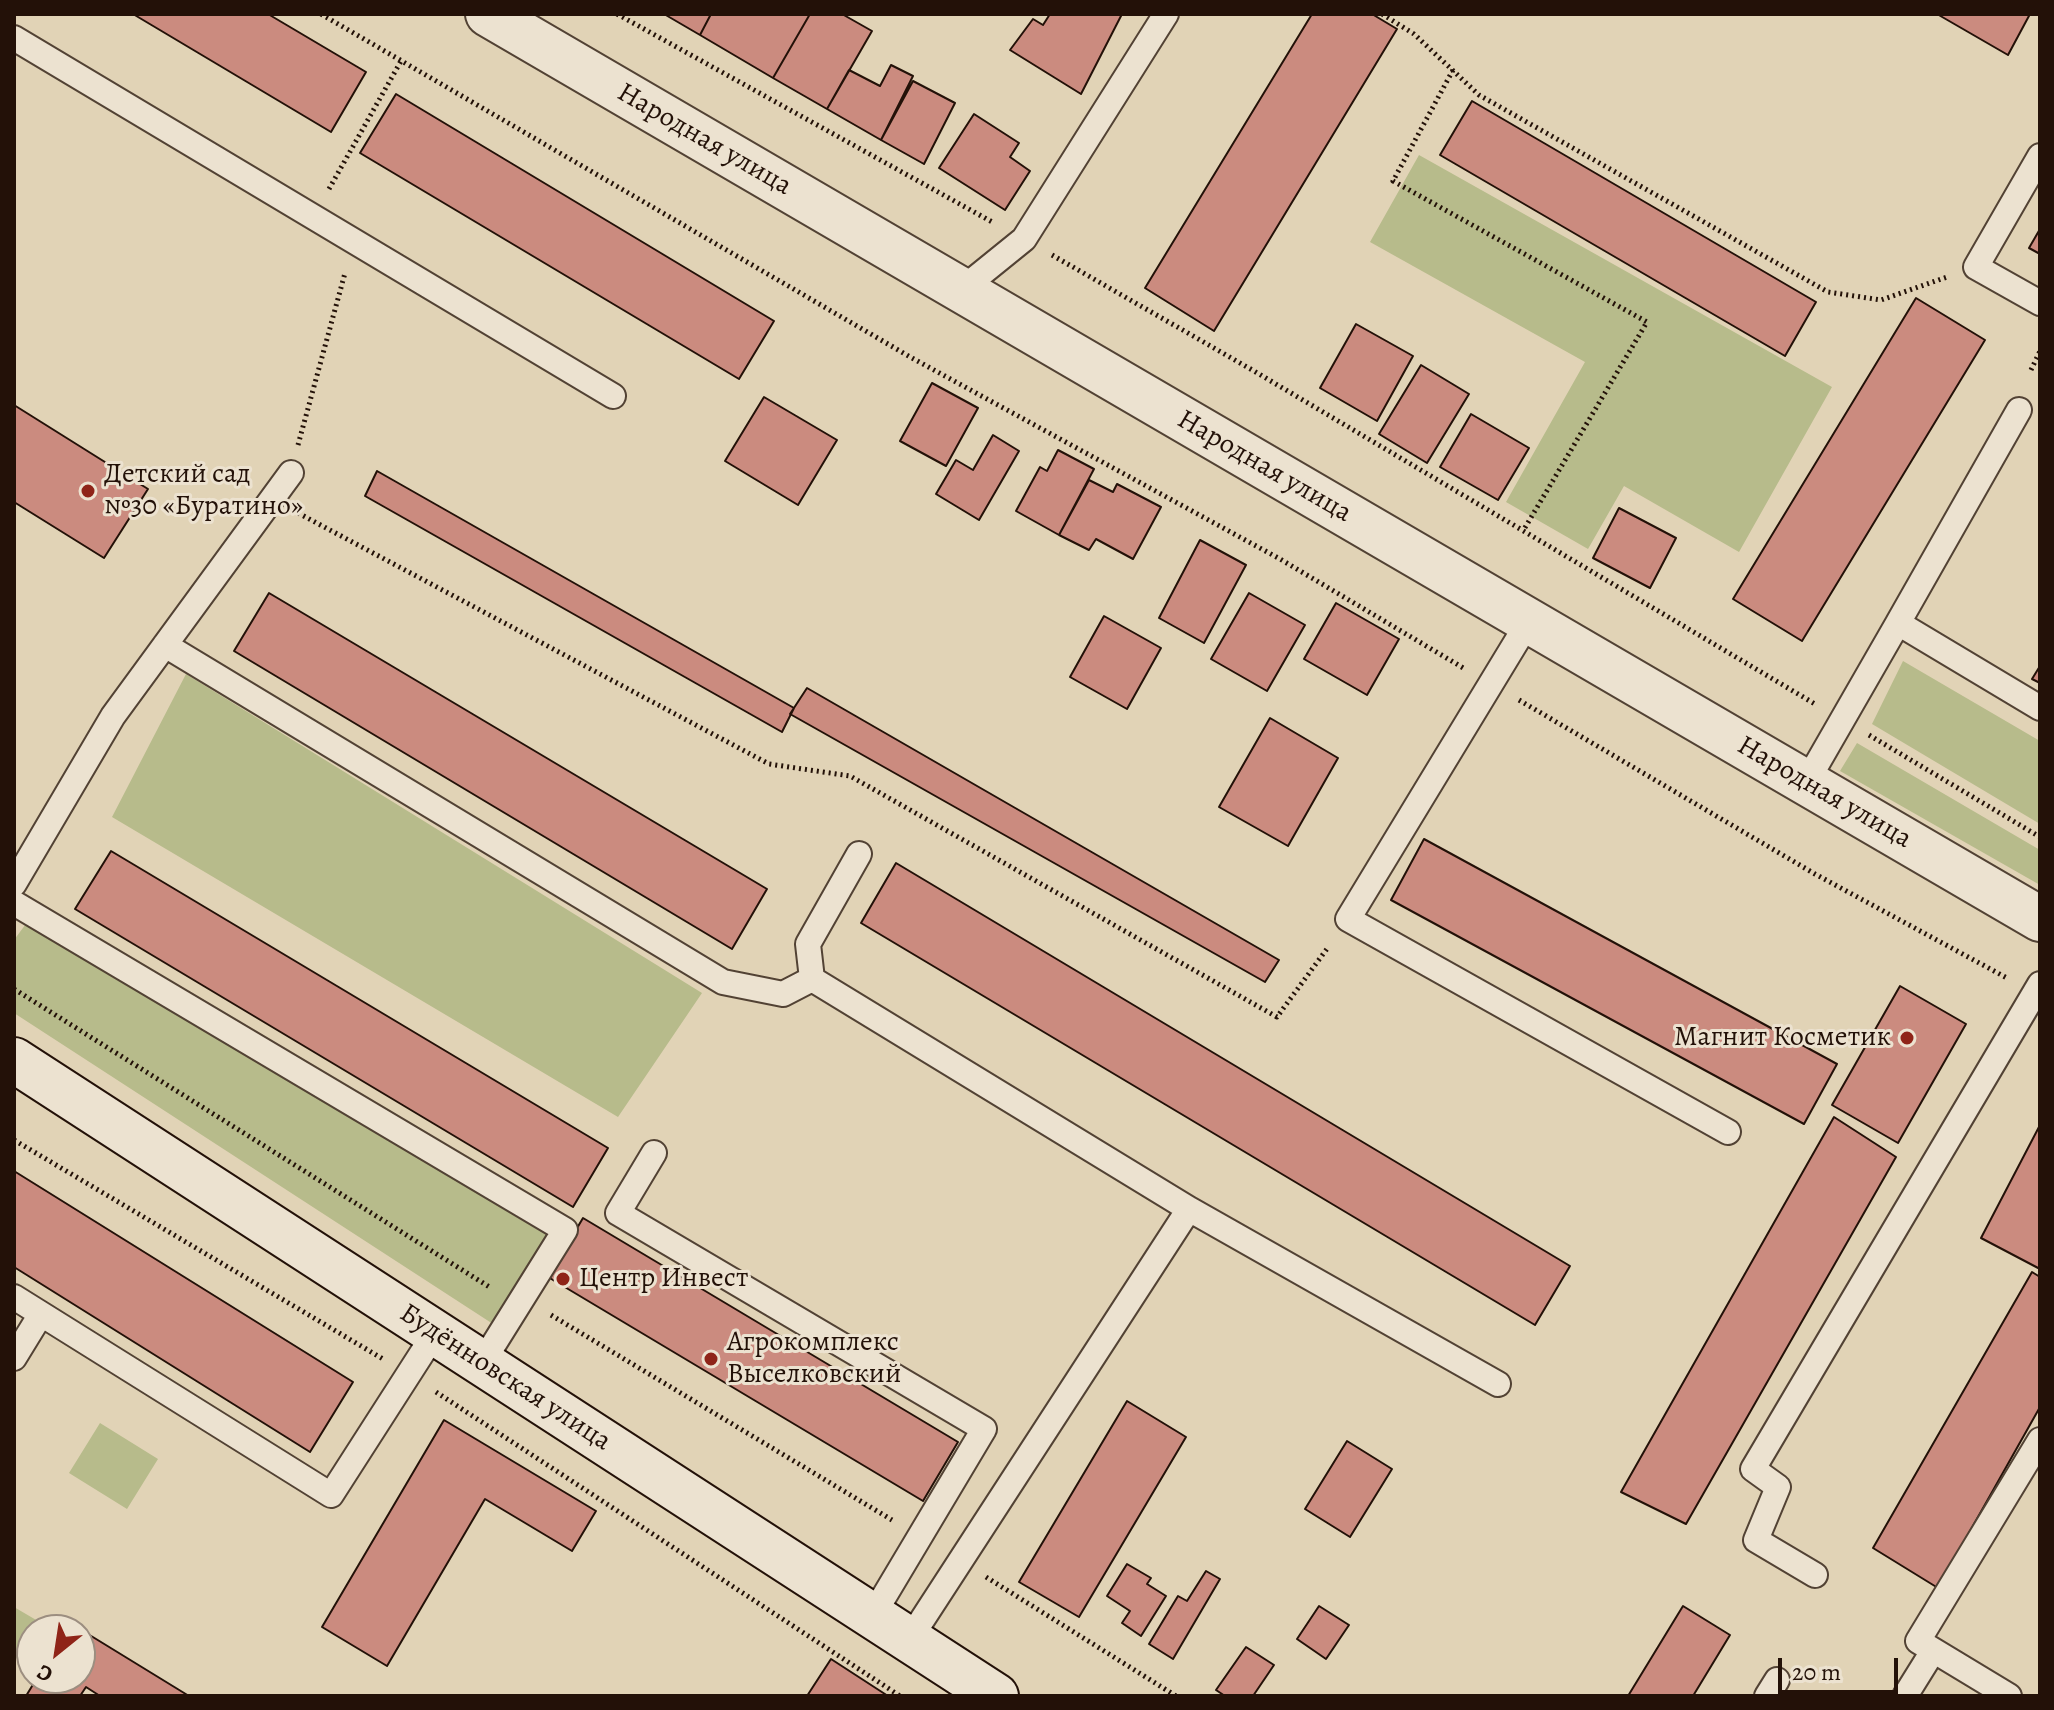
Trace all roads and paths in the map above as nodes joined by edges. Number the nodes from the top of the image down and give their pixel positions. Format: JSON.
{"nodes":[{"id":1,"x":321,"y":14,"type":"edge"},
{"id":2,"x":488,"y":14,"type":"edge"},
{"id":3,"x":617,"y":14,"type":"edge"},
{"id":4,"x":1166,"y":14,"type":"edge"},
{"id":5,"x":1382,"y":14,"type":"edge"},
{"id":6,"x":14,"y":38,"type":"edge"},
{"id":7,"x":401,"y":61,"type":"junction"},
{"id":8,"x":1453,"y":70,"type":"junction"},
{"id":9,"x":2040,"y":156,"type":"edge"},
{"id":10,"x":313,"y":218,"type":"junction"},
{"id":11,"x":1024,"y":239,"type":"junction"},
{"id":12,"x":353,"y":241,"type":"junction"},
{"id":13,"x":1976,"y":267,"type":"junction"},
{"id":14,"x":961,"y":290,"type":"junction"},
{"id":15,"x":2040,"y":303,"type":"edge"},
{"id":16,"x":2040,"y":351,"type":"edge"},
{"id":17,"x":2031,"y":370,"type":"dead end"},
{"id":18,"x":613,"y":396,"type":"dead end"},
{"id":19,"x":2019,"y":410,"type":"dead end"},
{"id":20,"x":291,"y":473,"type":"joint"},
{"id":21,"x":272,"y":499,"type":"junction"},
{"id":22,"x":1523,"y":531,"type":"junction"},
{"id":23,"x":1529,"y":621,"type":"junction"},
{"id":24,"x":1898,"y":623,"type":"junction"},
{"id":25,"x":165,"y":645,"type":"junction"},
{"id":26,"x":1491,"y":684,"type":"junction"},
{"id":27,"x":2040,"y":708,"type":"edge"},
{"id":28,"x":1841,"y":719,"type":"junction"},
{"id":29,"x":1806,"y":783,"type":"junction"},
{"id":30,"x":2040,"y":837,"type":"edge"},
{"id":31,"x":859,"y":854,"type":"dead end"},
{"id":32,"x":14,"y":884,"type":"edge"},
{"id":33,"x":14,"y":903,"type":"edge"},
{"id":34,"x":1348,"y":919,"type":"junction"},
{"id":35,"x":2040,"y":919,"type":"edge"},
{"id":36,"x":812,"y":979,"type":"junction"},
{"id":37,"x":2038,"y":988,"type":"edge"},
{"id":38,"x":14,"y":989,"type":"edge"},
{"id":39,"x":14,"y":1060,"type":"edge"},
{"id":40,"x":1728,"y":1132,"type":"dead end"},
{"id":41,"x":14,"y":1140,"type":"edge"},
{"id":42,"x":654,"y":1153,"type":"dead end"},
{"id":43,"x":1189,"y":1209,"type":"junction"},
{"id":44,"x":14,"y":1297,"type":"edge"},
{"id":45,"x":520,"y":1301,"type":"junction"},
{"id":46,"x":41,"y":1314,"type":"junction"},
{"id":47,"x":435,"y":1333,"type":"junction"},
{"id":48,"x":14,"y":1358,"type":"edge"},
{"id":49,"x":482,"y":1363,"type":"junction"},
{"id":50,"x":408,"y":1374,"type":"junction"},
{"id":51,"x":1498,"y":1384,"type":"dead end"},
{"id":52,"x":2040,"y":1440,"type":"edge"},
{"id":53,"x":920,"y":1537,"type":"junction"},
{"id":54,"x":960,"y":1562,"type":"junction"},
{"id":55,"x":1815,"y":1575,"type":"dead end"},
{"id":56,"x":873,"y":1615,"type":"junction"},
{"id":57,"x":909,"y":1640,"type":"junction"},
{"id":58,"x":1933,"y":1651,"type":"junction"},
{"id":59,"x":900,"y":1696,"type":"edge"},
{"id":60,"x":996,"y":1696,"type":"edge"},
{"id":61,"x":1176,"y":1696,"type":"edge"},
{"id":62,"x":1905,"y":1696,"type":"edge"},
{"id":63,"x":2009,"y":1696,"type":"edge"}],
"edges":[{"from":1,"to":7,"type":"path"},
{"from":2,"to":14,"type":"street","name":"Народная улица"},
{"from":3,"to":11,"type":"path"},
{"from":4,"to":11,"type":"lane"},
{"from":5,"to":8,"type":"path"},
{"from":6,"to":10,"type":"lane"},
{"from":7,"to":10,"type":"path"},
{"from":7,"to":26,"type":"path"},
{"from":8,"to":13,"type":"path"},
{"from":8,"to":22,"type":"path"},
{"from":9,"to":13,"type":"lane"},
{"from":10,"to":12,"type":"lane"},
{"from":11,"to":14,"type":"lane"},
{"from":11,"to":22,"type":"path"},
{"from":12,"to":18,"type":"lane"},
{"from":12,"to":20,"type":"path"},
{"from":13,"to":15,"type":"lane"},
{"from":14,"to":23,"type":"street","name":"Народная улица"},
{"from":16,"to":17,"type":"path"},
{"from":19,"to":24,"type":"lane"},
{"from":20,"to":21,"type":"lane"},
{"from":21,"to":25,"type":"lane"},
{"from":21,"to":34,"type":"path"},
{"from":22,"to":28,"type":"path"},
{"from":23,"to":26,"type":"lane"},
{"from":23,"to":29,"type":"street","name":"Народная улица"},
{"from":24,"to":27,"type":"lane"},
{"from":24,"to":28,"type":"lane"},
{"from":25,"to":32,"type":"lane"},
{"from":25,"to":36,"type":"lane"},
{"from":26,"to":34,"type":"lane"},
{"from":26,"to":37,"type":"path"},
{"from":28,"to":29,"type":"lane"},
{"from":28,"to":30,"type":"path"},
{"from":29,"to":35,"type":"street","name":"Народная улица"},
{"from":31,"to":36,"type":"lane"},
{"from":33,"to":45,"type":"lane"},
{"from":34,"to":40,"type":"lane"},
{"from":36,"to":43,"type":"lane"},
{"from":37,"to":55,"type":"lane"},
{"from":38,"to":45,"type":"path"},
{"from":39,"to":47,"type":"street","name":"Будённовская улица"},
{"from":41,"to":50,"type":"path"},
{"from":42,"to":53,"type":"lane"},
{"from":43,"to":51,"type":"lane"},
{"from":43,"to":54,"type":"lane"},
{"from":44,"to":46,"type":"lane"},
{"from":45,"to":49,"type":"lane"},
{"from":45,"to":53,"type":"path"},
{"from":46,"to":48,"type":"lane"},
{"from":46,"to":50,"type":"lane"},
{"from":47,"to":49,"type":"street","name":"Будённовская улица"},
{"from":47,"to":50,"type":"lane"},
{"from":49,"to":56,"type":"street","name":"Будённовская улица"},
{"from":50,"to":59,"type":"path"},
{"from":52,"to":58,"type":"lane"},
{"from":53,"to":56,"type":"lane"},
{"from":54,"to":57,"type":"lane"},
{"from":54,"to":61,"type":"path"},
{"from":56,"to":57,"type":"street","name":"Будённовская улица"},
{"from":57,"to":60,"type":"street","name":"Будённовская улица"},
{"from":58,"to":62,"type":"lane"},
{"from":58,"to":63,"type":"lane"}]}
